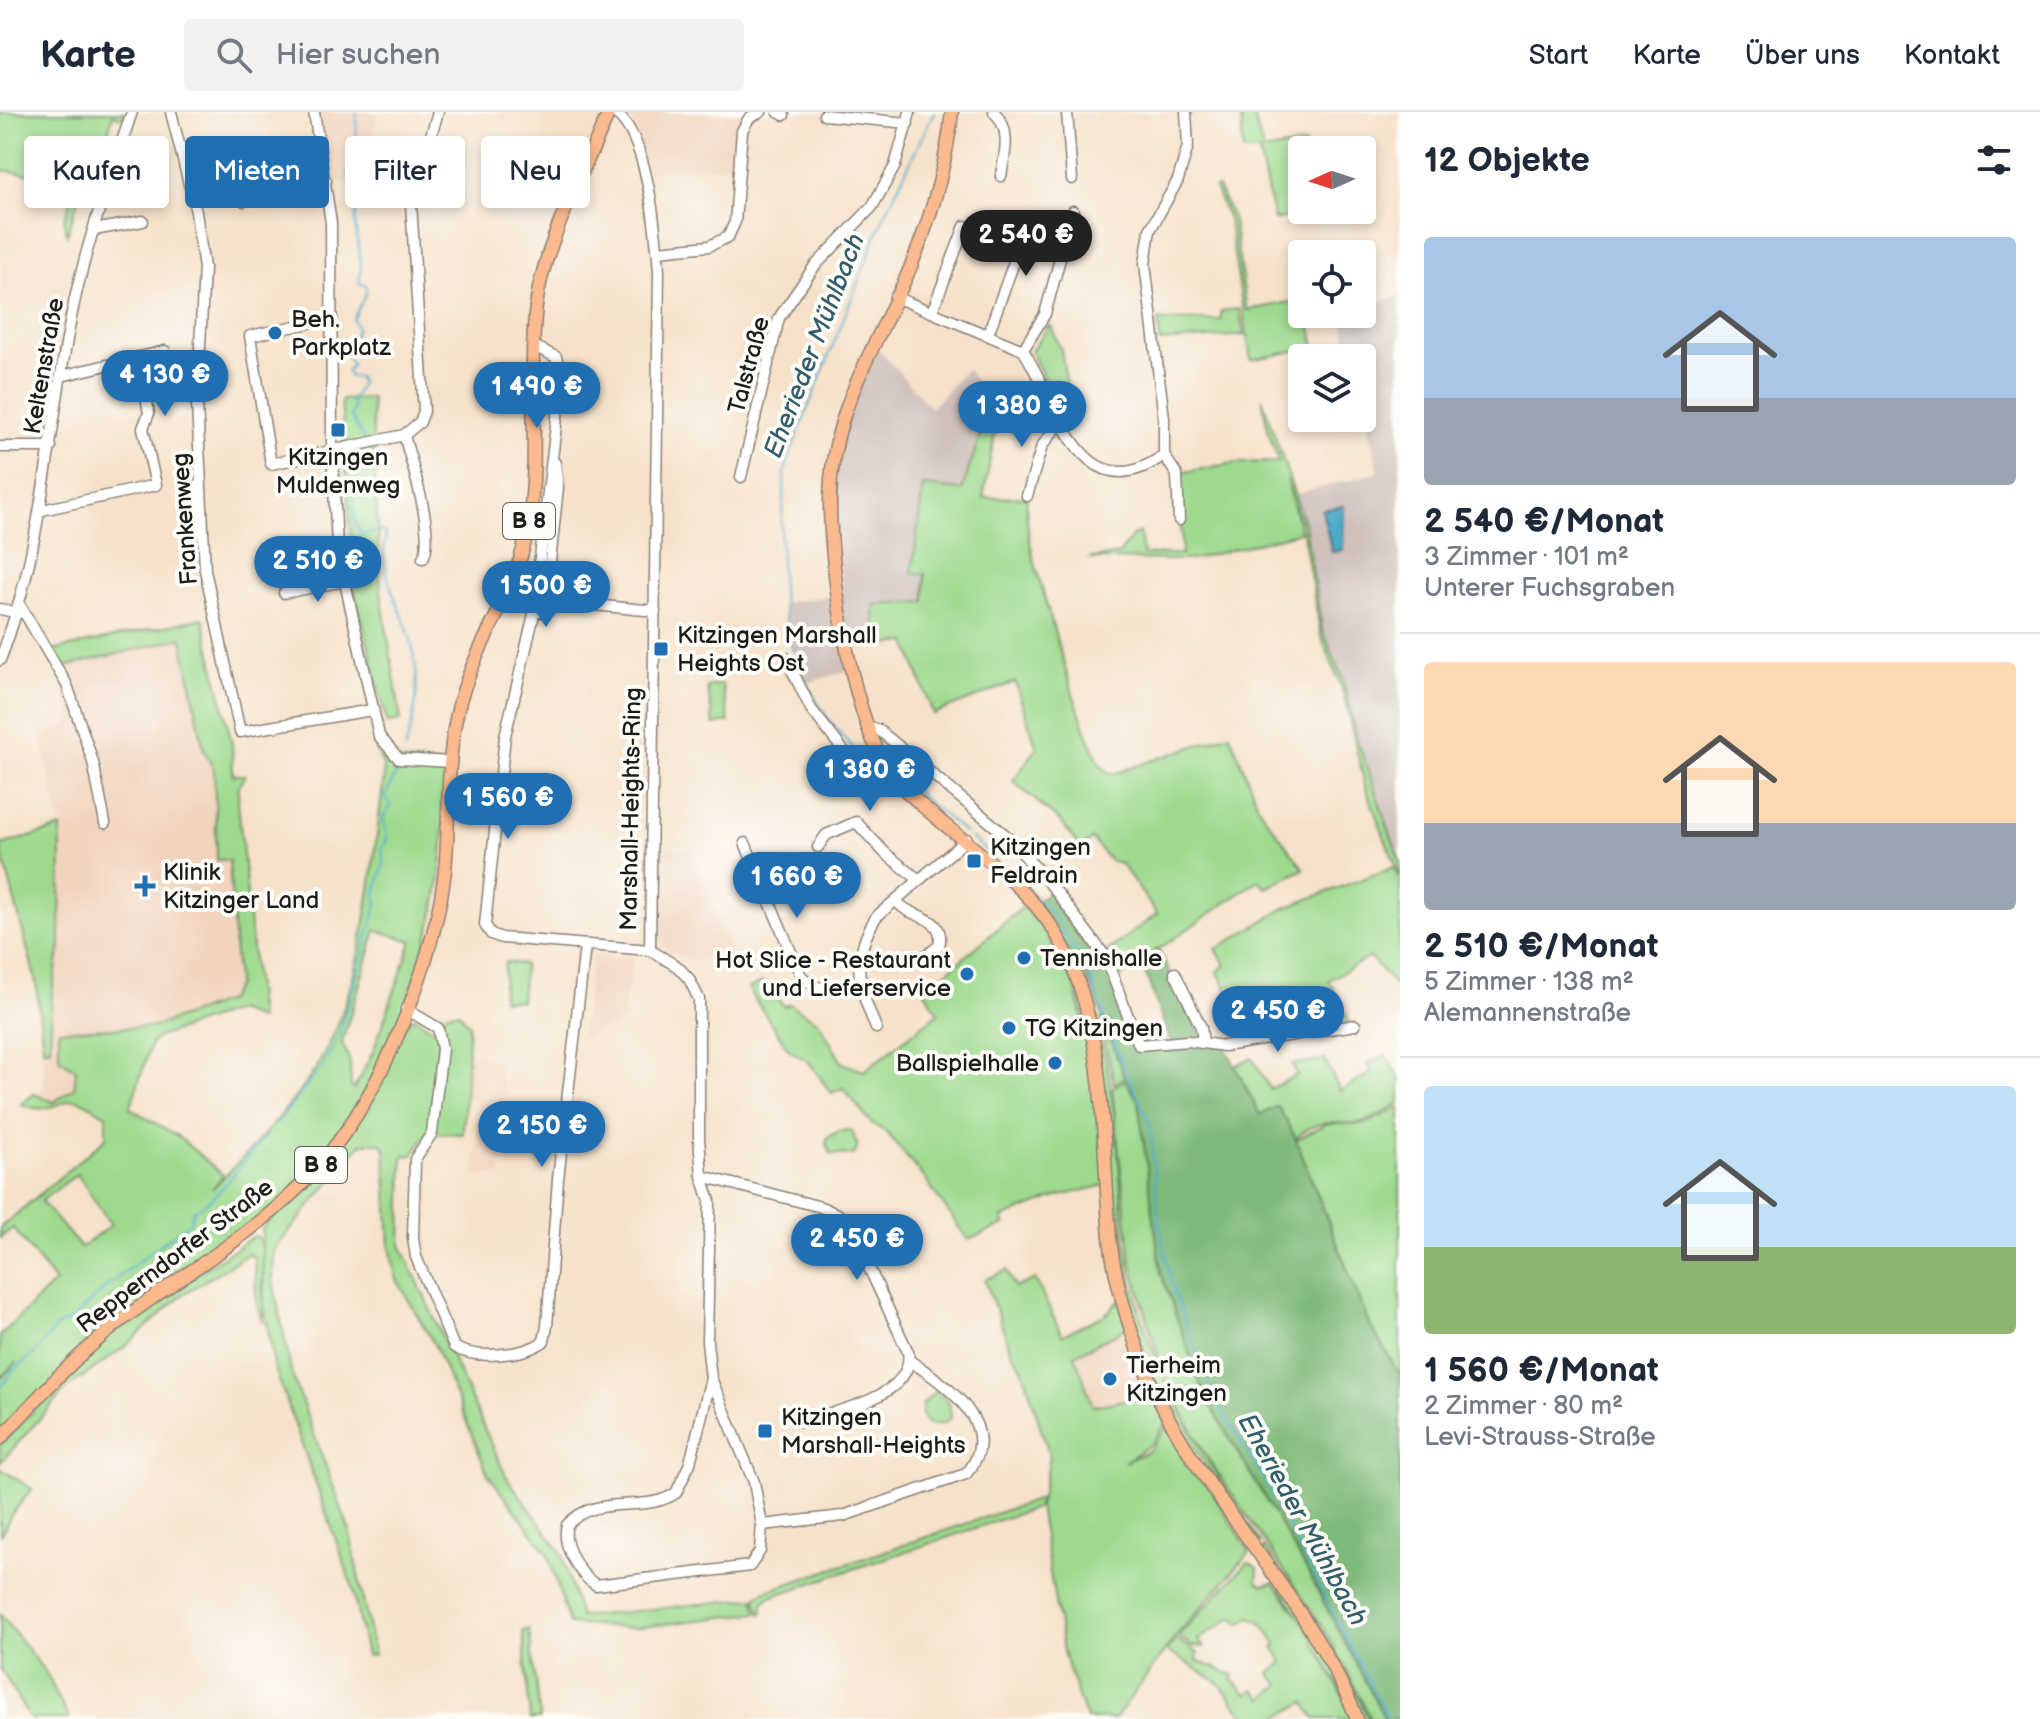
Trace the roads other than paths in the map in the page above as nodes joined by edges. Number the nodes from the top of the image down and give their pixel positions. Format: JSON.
{"nodes":[{"id":1,"x":132,"y":112,"type":"edge"},
{"id":2,"x":171,"y":112,"type":"edge"},
{"id":3,"x":314,"y":112,"type":"edge"},
{"id":4,"x":438,"y":112,"type":"edge"},
{"id":5,"x":611,"y":112,"type":"edge"},
{"id":6,"x":761,"y":112,"type":"edge"},
{"id":7,"x":952,"y":112,"type":"edge"},
{"id":8,"x":994,"y":112,"type":"edge"},
{"id":9,"x":1067,"y":112,"type":"edge"},
{"id":10,"x":1186,"y":112,"type":"edge"},
{"id":11,"x":824,"y":115,"type":"dead end"},
{"id":12,"x":909,"y":117,"type":"edge"},
{"id":13,"x":318,"y":136,"type":"edge"},
{"id":14,"x":1001,"y":176,"type":"dead end"},
{"id":15,"x":1072,"y":179,"type":"dead end"},
{"id":16,"x":327,"y":208,"type":"edge"},
{"id":17,"x":1073,"y":211,"type":"dead end"},
{"id":18,"x":143,"y":221,"type":"dead end"},
{"id":19,"x":965,"y":226,"type":"dead end"},
{"id":20,"x":94,"y":230,"type":"junction"},
{"id":21,"x":1014,"y":234,"type":"dead end"},
{"id":22,"x":658,"y":251,"type":"junction"},
{"id":23,"x":895,"y":297,"type":"junction"},
{"id":24,"x":932,"y":312,"type":"junction"},
{"id":25,"x":332,"y":318,"type":"junction"},
{"id":26,"x":988,"y":334,"type":"junction"},
{"id":27,"x":534,"y":346,"type":"junction"},
{"id":28,"x":1023,"y":350,"type":"junction"},
{"id":29,"x":165,"y":351,"type":"dead end"},
{"id":30,"x":138,"y":357,"type":"junction"},
{"id":31,"x":61,"y":376,"type":"junction"},
{"id":32,"x":1060,"y":422,"type":"junction"},
{"id":33,"x":404,"y":435,"type":"junction"},
{"id":34,"x":0,"y":447,"type":"edge"},
{"id":35,"x":51,"y":447,"type":"junction"},
{"id":36,"x":332,"y":449,"type":"junction"},
{"id":37,"x":1164,"y":455,"type":"junction"},
{"id":38,"x":741,"y":477,"type":"dead end"},
{"id":39,"x":1027,"y":496,"type":"dead end"},
{"id":40,"x":42,"y":510,"type":"junction"},
{"id":41,"x":1179,"y":520,"type":"dead end"},
{"id":42,"x":423,"y":558,"type":"dead end"},
{"id":43,"x":344,"y":581,"type":"junction"},
{"id":44,"x":542,"y":590,"type":"junction"},
{"id":45,"x":284,"y":593,"type":"dead end"},
{"id":46,"x":553,"y":601,"type":"junction"},
{"id":47,"x":0,"y":609,"type":"edge"},
{"id":48,"x":20,"y":610,"type":"junction"},
{"id":49,"x":535,"y":610,"type":"junction"},
{"id":50,"x":655,"y":611,"type":"junction"},
{"id":51,"x":786,"y":658,"type":"dead end"},
{"id":52,"x":0,"y":660,"type":"edge"},
{"id":53,"x":372,"y":710,"type":"junction"},
{"id":54,"x":869,"y":727,"type":"junction"},
{"id":55,"x":451,"y":762,"type":"junction"},
{"id":56,"x":889,"y":772,"type":"junction"},
{"id":57,"x":105,"y":823,"type":"dead end"},
{"id":58,"x":967,"y":839,"type":"junction"},
{"id":59,"x":745,"y":843,"type":"dead end"},
{"id":60,"x":818,"y":847,"type":"dead end"},
{"id":61,"x":919,"y":880,"type":"junction"},
{"id":62,"x":896,"y":900,"type":"junction"},
{"id":63,"x":585,"y":946,"type":"junction"},
{"id":64,"x":650,"y":950,"type":"junction"},
{"id":65,"x":917,"y":962,"type":"dead end"},
{"id":66,"x":1175,"y":973,"type":"dead end"},
{"id":67,"x":859,"y":986,"type":"junction"},
{"id":68,"x":406,"y":1009,"type":"junction"},
{"id":69,"x":1355,"y":1025,"type":"dead end"},
{"id":70,"x":876,"y":1028,"type":"dead end"},
{"id":71,"x":1203,"y":1043,"type":"junction"},
{"id":72,"x":702,"y":1176,"type":"junction"},
{"id":73,"x":910,"y":1361,"type":"junction"},
{"id":74,"x":711,"y":1378,"type":"junction"},
{"id":75,"x":801,"y":1422,"type":"dead end"},
{"id":76,"x":0,"y":1439,"type":"edge"},
{"id":77,"x":762,"y":1525,"type":"junction"},
{"id":78,"x":1357,"y":1719,"type":"edge"}],
"edges":[{"from":1,"to":20,"type":"street","name":"Keltenstraße"},
{"from":2,"to":53,"type":"street","name":"Frankenweg"},
{"from":3,"to":13,"type":"street"},
{"from":4,"to":33,"type":"street"},
{"from":5,"to":22,"type":"street","name":"Marshall-Heights-Ring"},
{"from":5,"to":27,"type":"main road","name":"Repperndorfer Straße","number":"B 8"},
{"from":6,"to":22,"type":"street"},
{"from":7,"to":23,"type":"main road"},
{"from":8,"to":14,"type":"street"},
{"from":9,"to":15,"type":"street"},
{"from":10,"to":37,"type":"street"},
{"from":11,"to":12,"type":"street"},
{"from":12,"to":38,"type":"street","name":"Talstraße"},
{"from":16,"to":25,"type":"street"},
{"from":17,"to":28,"type":"street"},
{"from":18,"to":20,"type":"street"},
{"from":19,"to":24,"type":"street"},
{"from":20,"to":31,"type":"street","name":"Keltenstraße"},
{"from":21,"to":26,"type":"street"},
{"from":22,"to":50,"type":"street","name":"Marshall-Heights-Ring"},
{"from":23,"to":24,"type":"street"},
{"from":23,"to":54,"type":"main road"},
{"from":24,"to":26,"type":"street"},
{"from":25,"to":36,"type":"street"},
{"from":25,"to":36,"type":"street"},
{"from":26,"to":28,"type":"street"},
{"from":27,"to":44,"type":"street"},
{"from":27,"to":55,"type":"main road","name":"Repperndorfer Straße","number":"B 8"},
{"from":28,"to":32,"type":"street"},
{"from":29,"to":30,"type":"street"},
{"from":30,"to":31,"type":"street"},
{"from":30,"to":40,"type":"street","name":"Frankenweg"},
{"from":31,"to":35,"type":"street","name":"Keltenstraße"},
{"from":32,"to":37,"type":"street"},
{"from":32,"to":39,"type":"street"},
{"from":33,"to":36,"type":"street"},
{"from":33,"to":42,"type":"street"},
{"from":34,"to":35,"type":"street"},
{"from":35,"to":40,"type":"street","name":"Keltenstraße"},
{"from":36,"to":43,"type":"street"},
{"from":37,"to":41,"type":"street"},
{"from":40,"to":48,"type":"street","name":"Keltenstraße"},
{"from":43,"to":45,"type":"street"},
{"from":43,"to":53,"type":"street"},
{"from":44,"to":46,"type":"street"},
{"from":44,"to":49,"type":"street"},
{"from":46,"to":49,"type":"street"},
{"from":46,"to":50,"type":"street"},
{"from":47,"to":48,"type":"street"},
{"from":48,"to":52,"type":"street","name":"Keltenstraße"},
{"from":48,"to":57,"type":"street"},
{"from":49,"to":63,"type":"street"},
{"from":50,"to":64,"type":"street","name":"Marshall-Heights-Ring"},
{"from":51,"to":56,"type":"street"},
{"from":53,"to":55,"type":"street"},
{"from":54,"to":56,"type":"main road"},
{"from":54,"to":71,"type":"street"},
{"from":55,"to":68,"type":"main road","name":"Repperndorfer Straße","number":"B 8"},
{"from":56,"to":58,"type":"main road"},
{"from":58,"to":61,"type":"street"},
{"from":58,"to":78,"type":"main road"},
{"from":59,"to":67,"type":"street"},
{"from":60,"to":61,"type":"street"},
{"from":61,"to":62,"type":"street"},
{"from":62,"to":65,"type":"street"},
{"from":62,"to":67,"type":"street"},
{"from":63,"to":64,"type":"street"},
{"from":63,"to":68,"type":"street"},
{"from":64,"to":72,"type":"street","name":"Marshall-Heights-Ring"},
{"from":66,"to":71,"type":"street"},
{"from":67,"to":70,"type":"street"},
{"from":68,"to":76,"type":"main road","name":"Repperndorfer Straße","number":"B 8"},
{"from":69,"to":71,"type":"street"},
{"from":72,"to":73,"type":"street"},
{"from":72,"to":74,"type":"street","name":"Marshall-Heights-Ring"},
{"from":73,"to":75,"type":"street"},
{"from":73,"to":77,"type":"street"},
{"from":74,"to":77,"type":"street","name":"Marshall-Heights-Ring"},
{"from":74,"to":77,"type":"street","name":"Marshall-Heights-Ring"}]}
